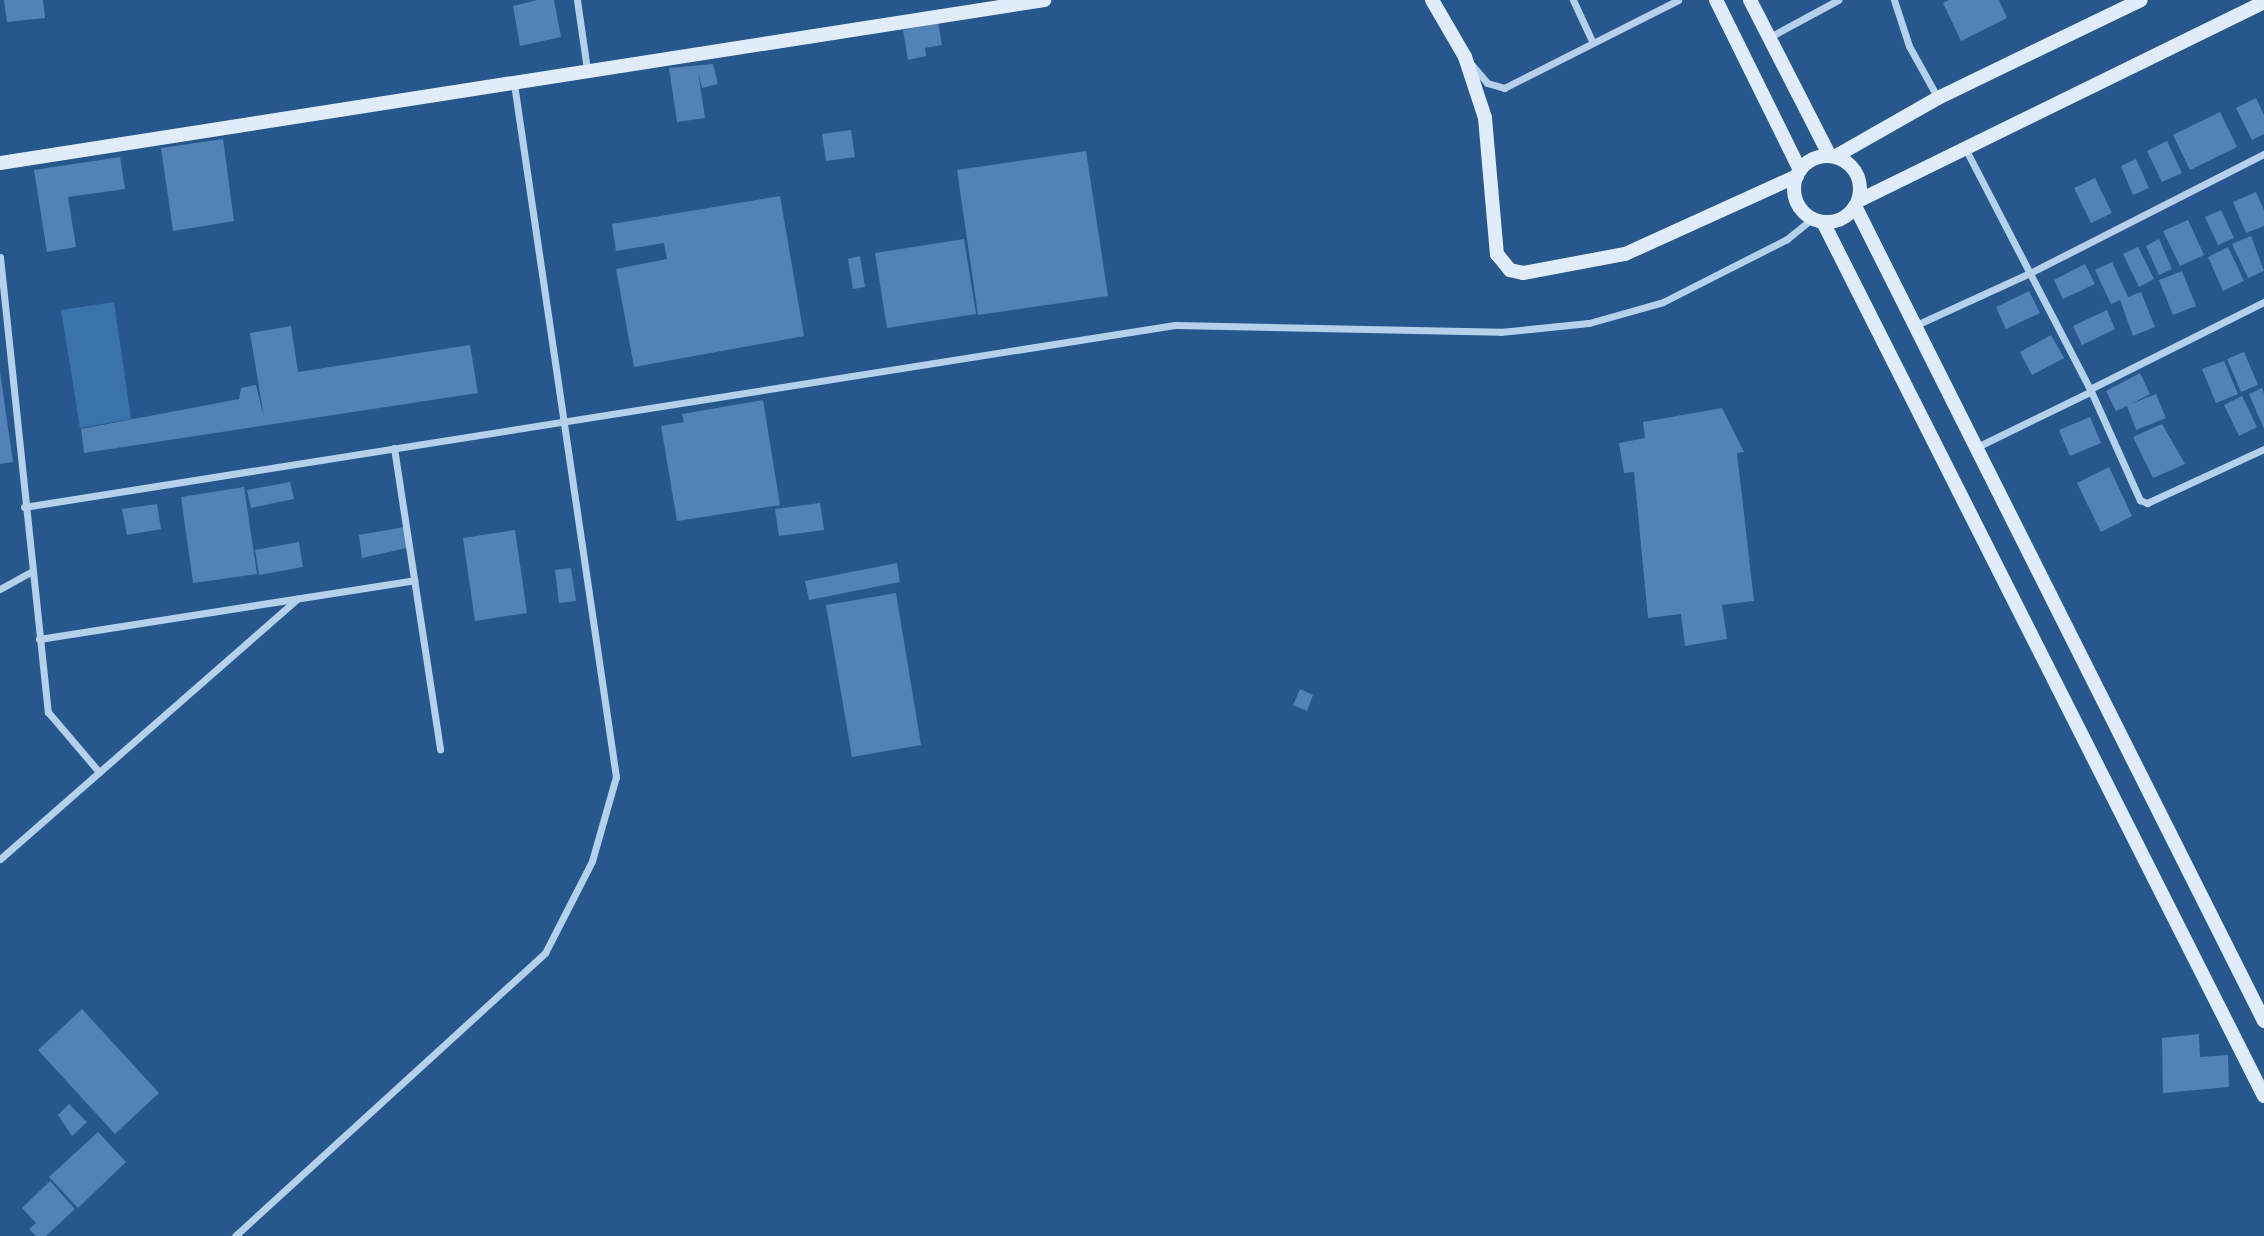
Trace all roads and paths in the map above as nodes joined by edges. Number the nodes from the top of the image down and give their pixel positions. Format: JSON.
{"nodes":[{"id":1,"x":577,"y":0,"type":"edge"},
{"id":2,"x":1044,"y":0,"type":"edge"},
{"id":3,"x":1432,"y":0,"type":"edge"},
{"id":4,"x":1573,"y":0,"type":"edge"},
{"id":5,"x":1678,"y":0,"type":"edge"},
{"id":6,"x":1716,"y":0,"type":"edge"},
{"id":7,"x":1750,"y":0,"type":"edge"},
{"id":8,"x":1838,"y":0,"type":"edge"},
{"id":9,"x":1894,"y":0,"type":"edge"},
{"id":10,"x":2141,"y":0,"type":"edge"},
{"id":11,"x":2264,"y":2,"type":"edge"},
{"id":12,"x":1768,"y":38,"type":"junction"},
{"id":13,"x":1593,"y":43,"type":"junction"},
{"id":14,"x":1465,"y":57,"type":"junction"},
{"id":15,"x":587,"y":69,"type":"junction"},
{"id":16,"x":513,"y":84,"type":"junction"},
{"id":17,"x":1938,"y":98,"type":"junction"},
{"id":18,"x":1965,"y":148,"type":"junction"},
{"id":19,"x":2264,"y":154,"type":"edge"},
{"id":20,"x":1833,"y":156,"type":"junction"},
{"id":21,"x":0,"y":163,"type":"edge"},
{"id":22,"x":1798,"y":173,"type":"junction"},
{"id":23,"x":1767,"y":192,"type":"junction"},
{"id":24,"x":1797,"y":203,"type":"junction"},
{"id":25,"x":1857,"y":204,"type":"junction"},
{"id":26,"x":1818,"y":220,"type":"junction"},
{"id":27,"x":0,"y":257,"type":"edge"},
{"id":28,"x":2031,"y":273,"type":"junction"},
{"id":29,"x":2264,"y":302,"type":"edge"},
{"id":30,"x":1914,"y":326,"type":"junction"},
{"id":31,"x":2090,"y":391,"type":"junction"},
{"id":32,"x":563,"y":421,"type":"junction"},
{"id":33,"x":1977,"y":447,"type":"junction"},
{"id":34,"x":394,"y":448,"type":"junction"},
{"id":35,"x":2264,"y":449,"type":"edge"},
{"id":36,"x":24,"y":507,"type":"junction"},
{"id":37,"x":32,"y":571,"type":"junction"},
{"id":38,"x":414,"y":580,"type":"junction"},
{"id":39,"x":0,"y":589,"type":"edge"},
{"id":40,"x":297,"y":599,"type":"junction"},
{"id":41,"x":39,"y":639,"type":"junction"},
{"id":42,"x":440,"y":750,"type":"dead end"},
{"id":43,"x":99,"y":772,"type":"junction"},
{"id":44,"x":0,"y":859,"type":"edge"},
{"id":45,"x":2264,"y":1021,"type":"edge"},
{"id":46,"x":2264,"y":1096,"type":"edge"},
{"id":47,"x":235,"y":1236,"type":"edge"}],
"edges":[{"from":1,"to":15,"type":"street"},
{"from":2,"to":15,"type":"main road"},
{"from":3,"to":14,"type":"main road"},
{"from":4,"to":13,"type":"street"},
{"from":5,"to":13,"type":"street"},
{"from":6,"to":22,"type":"main road"},
{"from":7,"to":12,"type":"main road"},
{"from":8,"to":12,"type":"street"},
{"from":9,"to":17,"type":"street"},
{"from":10,"to":17,"type":"main road"},
{"from":11,"to":18,"type":"main road"},
{"from":12,"to":20,"type":"main road"},
{"from":13,"to":14,"type":"street"},
{"from":14,"to":23,"type":"main road"},
{"from":15,"to":16,"type":"main road"},
{"from":16,"to":21,"type":"main road"},
{"from":16,"to":32,"type":"street"},
{"from":17,"to":20,"type":"main road"},
{"from":18,"to":25,"type":"main road"},
{"from":18,"to":28,"type":"street"},
{"from":19,"to":28,"type":"street"},
{"from":20,"to":22,"type":"main road"},
{"from":20,"to":25,"type":"main road"},
{"from":22,"to":23,"type":"main road"},
{"from":22,"to":24,"type":"main road"},
{"from":23,"to":24,"type":"main road"},
{"from":24,"to":26,"type":"main road"},
{"from":25,"to":26,"type":"main road"},
{"from":25,"to":30,"type":"main road"},
{"from":26,"to":32,"type":"street"},
{"from":26,"to":46,"type":"main road"},
{"from":27,"to":36,"type":"street"},
{"from":28,"to":30,"type":"street"},
{"from":28,"to":31,"type":"street"},
{"from":29,"to":31,"type":"street"},
{"from":30,"to":33,"type":"main road"},
{"from":31,"to":33,"type":"street"},
{"from":31,"to":35,"type":"street"},
{"from":32,"to":34,"type":"street"},
{"from":32,"to":47,"type":"street"},
{"from":33,"to":45,"type":"main road"},
{"from":34,"to":36,"type":"street"},
{"from":34,"to":38,"type":"street"},
{"from":36,"to":37,"type":"street"},
{"from":37,"to":39,"type":"street"},
{"from":37,"to":41,"type":"street"},
{"from":38,"to":40,"type":"street"},
{"from":38,"to":42,"type":"street"},
{"from":40,"to":41,"type":"street"},
{"from":40,"to":43,"type":"street"},
{"from":41,"to":43,"type":"street"},
{"from":43,"to":44,"type":"street"}]}
